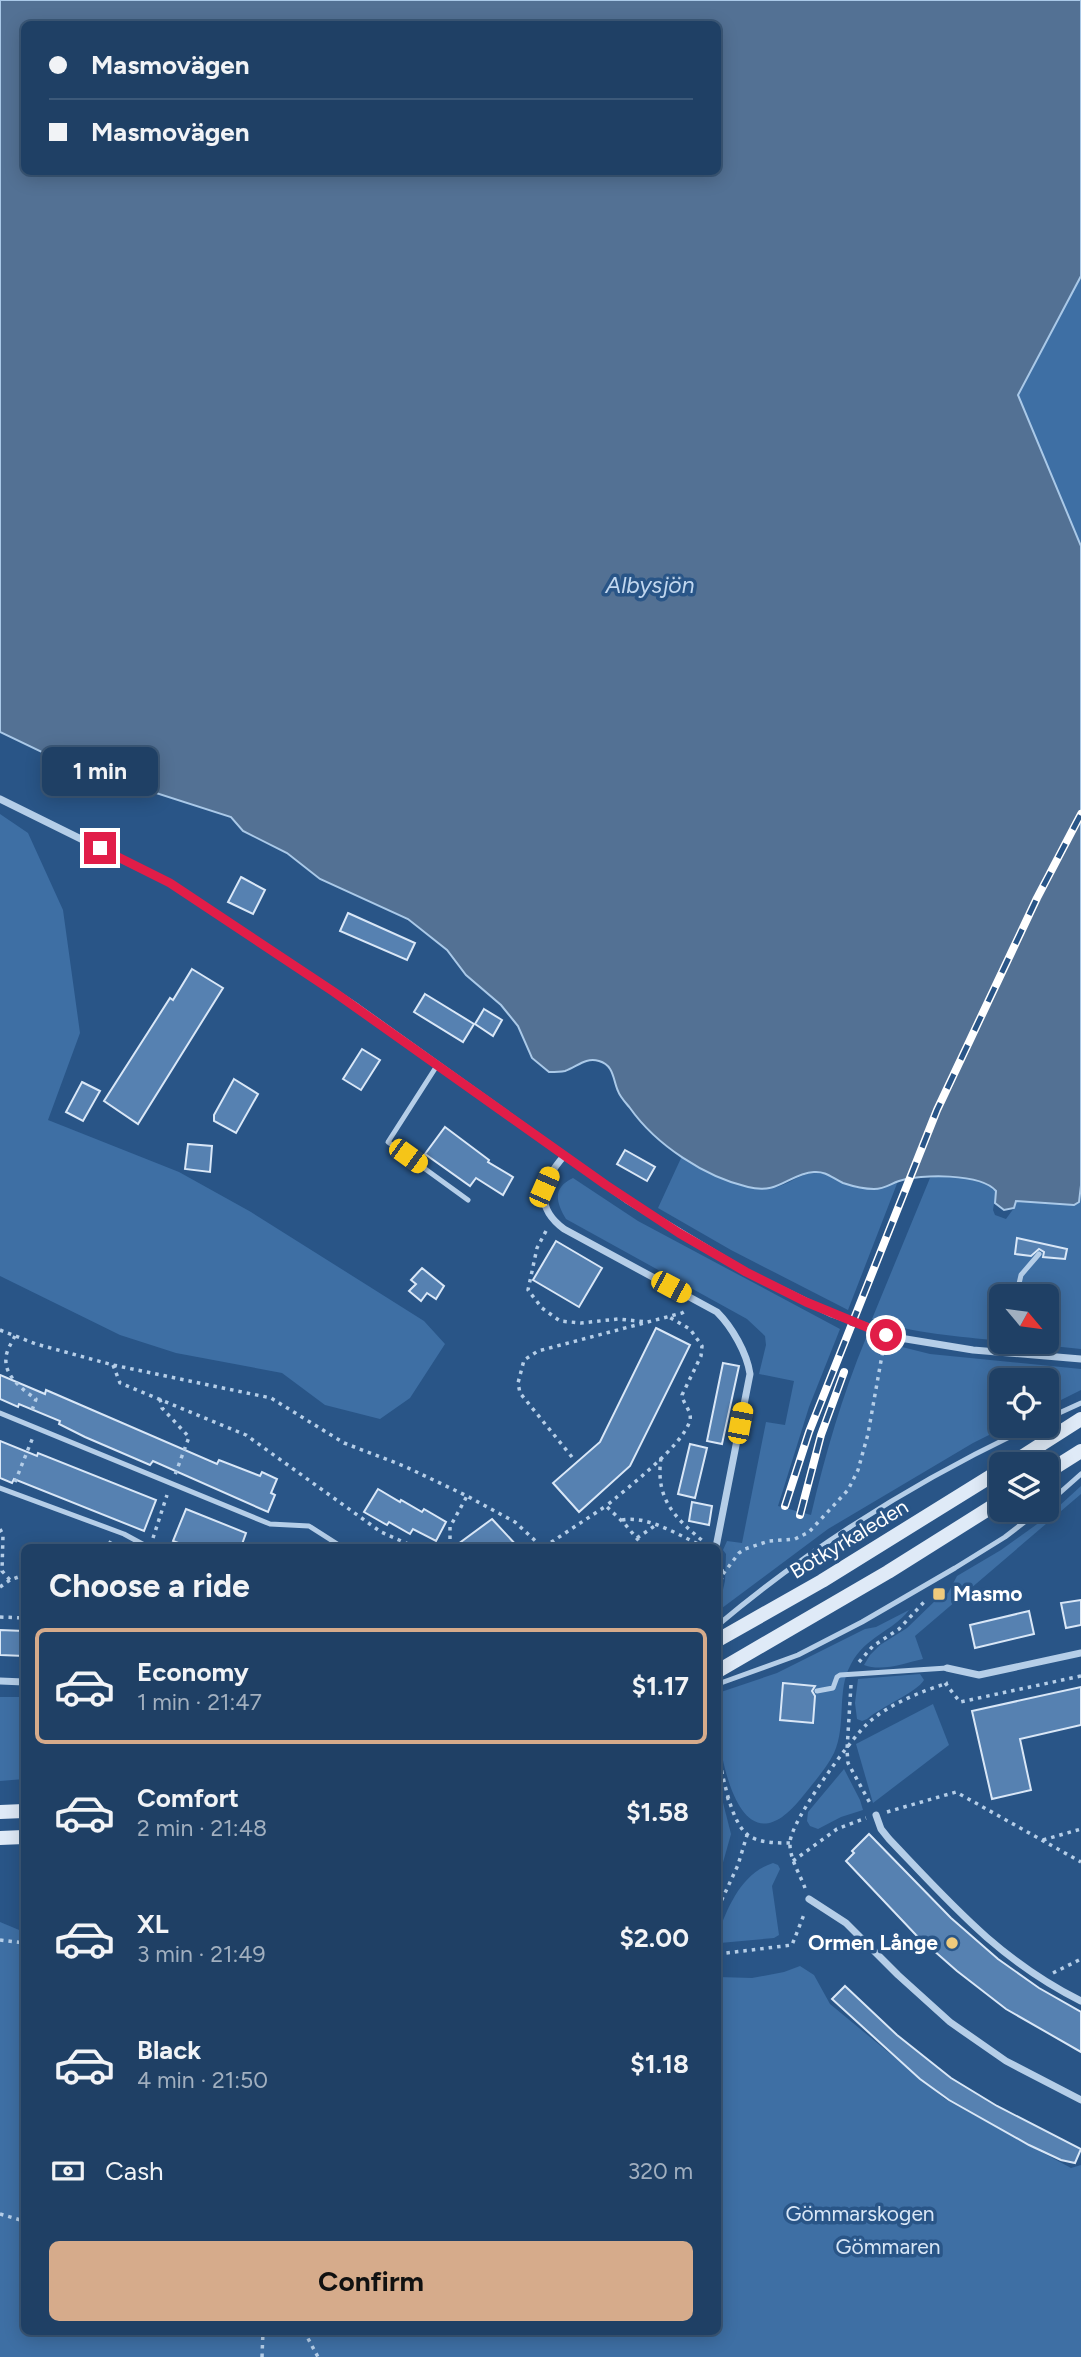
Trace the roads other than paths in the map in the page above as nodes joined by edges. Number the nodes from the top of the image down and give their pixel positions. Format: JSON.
{"nodes":[{"id":1,"x":0,"y":799,"type":"edge"},
{"id":2,"x":438,"y":1064,"type":"junction"},
{"id":3,"x":564,"y":1156,"type":"junction"},
{"id":4,"x":468,"y":1200,"type":"dead end"},
{"id":5,"x":1039,"y":1254,"type":"dead end"},
{"id":6,"x":1019,"y":1284,"type":"edge"},
{"id":7,"x":989,"y":1351,"type":"edge"},
{"id":8,"x":1016,"y":1354,"type":"edge"},
{"id":9,"x":1081,"y":1359,"type":"edge"},
{"id":10,"x":1081,"y":1403,"type":"edge"},
{"id":11,"x":0,"y":1413,"type":"edge"},
{"id":12,"x":1059,"y":1413,"type":"edge"},
{"id":13,"x":1081,"y":1419,"type":"edge"},
{"id":14,"x":1007,"y":1438,"type":"edge"},
{"id":15,"x":1081,"y":1451,"type":"edge"},
{"id":16,"x":1029,"y":1452,"type":"edge"},
{"id":17,"x":1059,"y":1465,"type":"edge"},
{"id":18,"x":1081,"y":1474,"type":"edge"},
{"id":19,"x":989,"y":1477,"type":"edge"},
{"id":20,"x":0,"y":1488,"type":"edge"},
{"id":21,"x":1059,"y":1493,"type":"edge"},
{"id":22,"x":989,"y":1509,"type":"edge"},
{"id":23,"x":1024,"y":1522,"type":"edge"},
{"id":24,"x":143,"y":1544,"type":"edge"},
{"id":25,"x":337,"y":1544,"type":"edge"},
{"id":26,"x":712,"y":1544,"type":"edge"},
{"id":27,"x":721,"y":1622,"type":"edge"},
{"id":28,"x":721,"y":1638,"type":"edge"},
{"id":29,"x":1081,"y":1653,"type":"edge"},
{"id":30,"x":947,"y":1668,"type":"joint"},
{"id":31,"x":721,"y":1669,"type":"edge"},
{"id":32,"x":0,"y":1681,"type":"edge"},
{"id":33,"x":21,"y":1682,"type":"edge"},
{"id":34,"x":721,"y":1683,"type":"edge"},
{"id":35,"x":817,"y":1691,"type":"dead end"},
{"id":36,"x":21,"y":1811,"type":"edge"},
{"id":37,"x":0,"y":1812,"type":"edge"},
{"id":38,"x":876,"y":1815,"type":"road end"},
{"id":39,"x":21,"y":1837,"type":"edge"},
{"id":40,"x":0,"y":1838,"type":"edge"},
{"id":41,"x":810,"y":1899,"type":"road end"},
{"id":42,"x":1081,"y":2001,"type":"edge"},
{"id":43,"x":1081,"y":2101,"type":"edge"}],
"edges":[{"from":1,"to":2,"type":"street"},
{"from":2,"to":3,"type":"street"},
{"from":2,"to":4,"type":"lane"},
{"from":3,"to":7,"type":"street"},
{"from":3,"to":26,"type":"street"},
{"from":5,"to":6,"type":"lane"},
{"from":8,"to":9,"type":"street"},
{"from":10,"to":12,"type":"lane"},
{"from":11,"to":25,"type":"lane"},
{"from":13,"to":16,"type":"main road"},
{"from":14,"to":27,"type":"lane"},
{"from":15,"to":17,"type":"main road"},
{"from":18,"to":21,"type":"lane"},
{"from":19,"to":28,"type":"main road","name":"Botkyrkaleden"},
{"from":20,"to":24,"type":"lane"},
{"from":22,"to":31,"type":"main road"},
{"from":23,"to":34,"type":"lane"},
{"from":29,"to":30,"type":"street"},
{"from":30,"to":35,"type":"lane"},
{"from":32,"to":33,"type":"street"},
{"from":36,"to":37,"type":"main road"},
{"from":38,"to":42,"type":"street"},
{"from":39,"to":40,"type":"main road"},
{"from":41,"to":43,"type":"street"}]}
